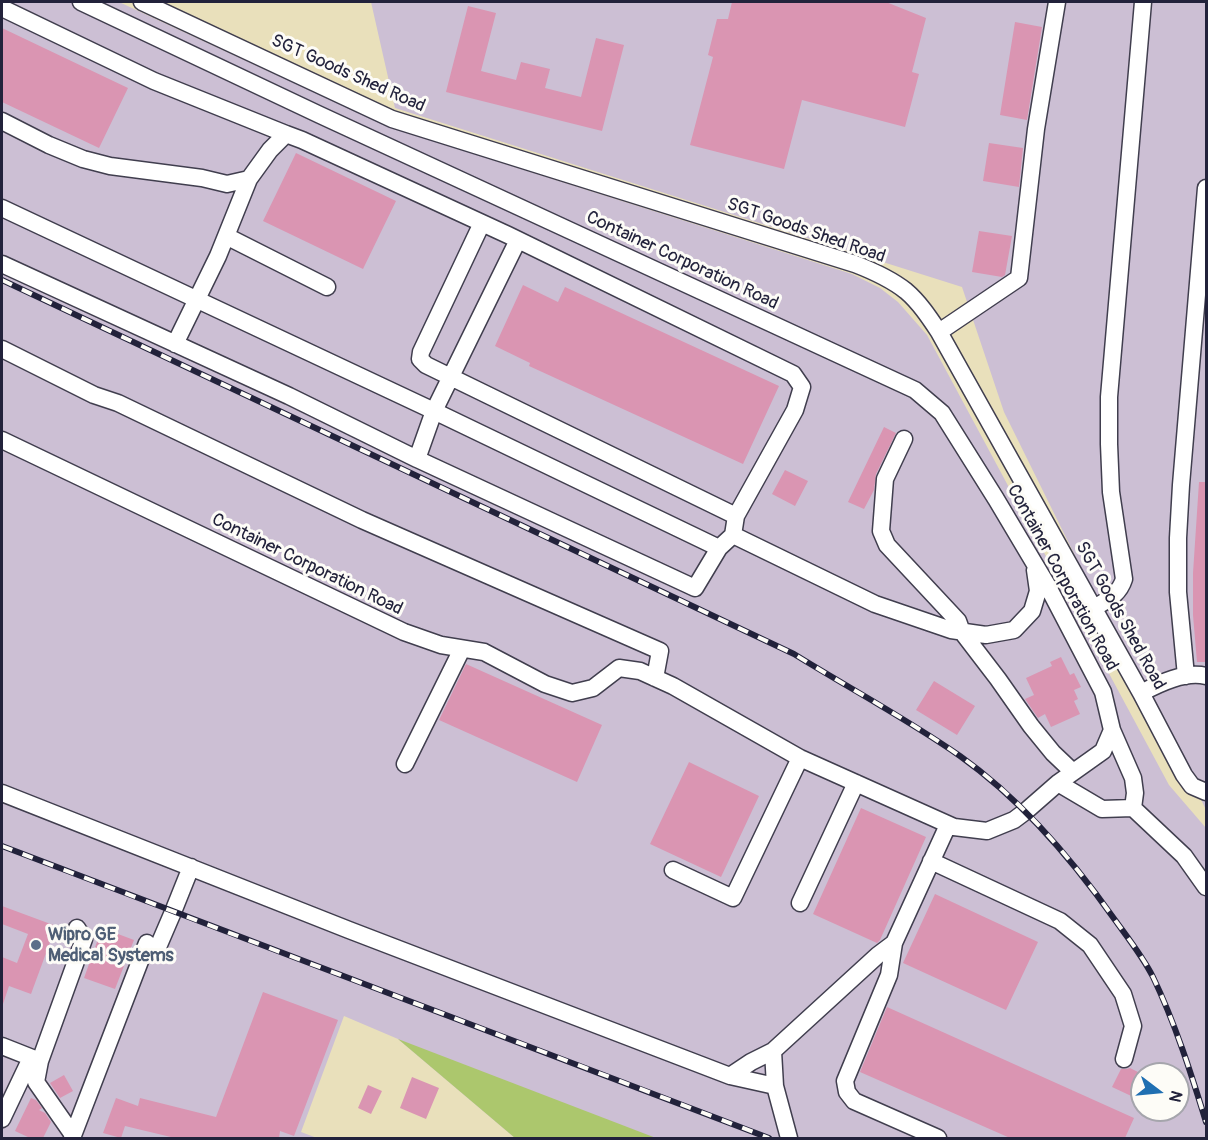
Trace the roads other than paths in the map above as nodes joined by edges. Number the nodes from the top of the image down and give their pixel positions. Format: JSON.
{"nodes":[{"id":1,"x":81,"y":2,"type":"edge"},
{"id":2,"x":142,"y":2,"type":"edge"},
{"id":3,"x":1057,"y":2,"type":"edge"},
{"id":4,"x":1143,"y":2,"type":"edge"},
{"id":5,"x":2,"y":8,"type":"edge"},
{"id":6,"x":2,"y":122,"type":"edge"},
{"id":7,"x":286,"y":134,"type":"junction"},
{"id":8,"x":249,"y":179,"type":"junction"},
{"id":9,"x":1206,"y":188,"type":"edge"},
{"id":10,"x":2,"y":208,"type":"edge"},
{"id":11,"x":482,"y":224,"type":"junction"},
{"id":12,"x":226,"y":236,"type":"junction"},
{"id":13,"x":518,"y":240,"type":"junction"},
{"id":14,"x":2,"y":264,"type":"edge"},
{"id":15,"x":327,"y":287,"type":"dead end"},
{"id":16,"x":197,"y":300,"type":"junction"},
{"id":17,"x":939,"y":332,"type":"junction"},
{"id":18,"x":175,"y":344,"type":"junction"},
{"id":19,"x":2,"y":349,"type":"edge"},
{"id":20,"x":450,"y":376,"type":"junction"},
{"id":21,"x":434,"y":411,"type":"junction"},
{"id":22,"x":904,"y":439,"type":"dead end"},
{"id":23,"x":2,"y":440,"type":"edge"},
{"id":24,"x":417,"y":459,"type":"junction"},
{"id":25,"x":736,"y":516,"type":"junction"},
{"id":26,"x":733,"y":535,"type":"junction"},
{"id":27,"x":719,"y":548,"type":"junction"},
{"id":28,"x":1034,"y":564,"type":"junction"},
{"id":29,"x":1094,"y":608,"type":"junction"},
{"id":30,"x":962,"y":632,"type":"junction"},
{"id":31,"x":462,"y":649,"type":"junction"},
{"id":32,"x":1186,"y":676,"type":"junction"},
{"id":33,"x":1206,"y":676,"type":"edge"},
{"id":34,"x":655,"y":678,"type":"junction"},
{"id":35,"x":1141,"y":693,"type":"junction"},
{"id":36,"x":1112,"y":730,"type":"junction"},
{"id":37,"x":800,"y":758,"type":"junction"},
{"id":38,"x":405,"y":765,"type":"dead end"},
{"id":39,"x":1073,"y":772,"type":"junction"},
{"id":40,"x":856,"y":783,"type":"junction"},
{"id":41,"x":1058,"y":783,"type":"junction"},
{"id":42,"x":1206,"y":792,"type":"edge"},
{"id":43,"x":2,"y":793,"type":"edge"},
{"id":44,"x":1133,"y":808,"type":"junction"},
{"id":45,"x":948,"y":825,"type":"junction"},
{"id":46,"x":931,"y":861,"type":"junction"},
{"id":47,"x":191,"y":867,"type":"junction"},
{"id":48,"x":673,"y":870,"type":"dead end"},
{"id":49,"x":1206,"y":887,"type":"edge"},
{"id":50,"x":800,"y":903,"type":"dead end"},
{"id":51,"x":77,"y":928,"type":"dead end"},
{"id":52,"x":894,"y":943,"type":"junction"},
{"id":53,"x":2,"y":1046,"type":"edge"},
{"id":54,"x":773,"y":1051,"type":"junction"},
{"id":55,"x":1124,"y":1059,"type":"dead end"},
{"id":56,"x":36,"y":1060,"type":"junction"},
{"id":57,"x":730,"y":1076,"type":"junction"},
{"id":58,"x":775,"y":1086,"type":"junction"},
{"id":59,"x":2,"y":1119,"type":"edge"},
{"id":60,"x":72,"y":1137,"type":"edge"},
{"id":61,"x":789,"y":1138,"type":"edge"},
{"id":62,"x":938,"y":1138,"type":"edge"}],
"edges":[{"from":1,"to":28,"type":"street","name":"Container Corporation Road"},
{"from":2,"to":17,"type":"street","name":"SGT Goods Shed Road"},
{"from":3,"to":17,"type":"street"},
{"from":4,"to":29,"type":"street"},
{"from":5,"to":7,"type":"street"},
{"from":6,"to":8,"type":"street"},
{"from":7,"to":8,"type":"street"},
{"from":7,"to":11,"type":"street"},
{"from":8,"to":12,"type":"street"},
{"from":9,"to":32,"type":"street","name":"SGT Goods Shed Road"},
{"from":10,"to":16,"type":"street"},
{"from":11,"to":13,"type":"street"},
{"from":11,"to":20,"type":"street"},
{"from":12,"to":15,"type":"street"},
{"from":12,"to":16,"type":"street"},
{"from":13,"to":20,"type":"street"},
{"from":13,"to":25,"type":"street"},
{"from":14,"to":18,"type":"street"},
{"from":16,"to":18,"type":"street"},
{"from":16,"to":21,"type":"street"},
{"from":17,"to":29,"type":"street","name":"SGT Goods Shed Road"},
{"from":18,"to":24,"type":"street"},
{"from":19,"to":34,"type":"street"},
{"from":20,"to":21,"type":"street"},
{"from":20,"to":25,"type":"street"},
{"from":21,"to":24,"type":"street"},
{"from":21,"to":27,"type":"street"},
{"from":22,"to":30,"type":"street"},
{"from":23,"to":31,"type":"street","name":"Container Corporation Road"},
{"from":24,"to":27,"type":"street"},
{"from":25,"to":26,"type":"street"},
{"from":26,"to":27,"type":"street"},
{"from":26,"to":30,"type":"street"},
{"from":28,"to":30,"type":"street"},
{"from":28,"to":36,"type":"street","name":"Container Corporation Road"},
{"from":29,"to":35,"type":"street","name":"SGT Goods Shed Road"},
{"from":30,"to":39,"type":"street"},
{"from":31,"to":34,"type":"street","name":"Container Corporation Road"},
{"from":31,"to":38,"type":"street"},
{"from":32,"to":33,"type":"street"},
{"from":32,"to":35,"type":"street"},
{"from":34,"to":37,"type":"street","name":"Container Corporation Road"},
{"from":35,"to":42,"type":"street","name":"SGT Goods Shed Road"},
{"from":36,"to":39,"type":"street","name":"Container Corporation Road"},
{"from":36,"to":44,"type":"street"},
{"from":37,"to":40,"type":"street","name":"Container Corporation Road"},
{"from":37,"to":48,"type":"street"},
{"from":39,"to":41,"type":"street","name":"Container Corporation Road"},
{"from":40,"to":45,"type":"street","name":"Container Corporation Road"},
{"from":40,"to":50,"type":"street"},
{"from":41,"to":44,"type":"street"},
{"from":41,"to":45,"type":"street","name":"Container Corporation Road"},
{"from":43,"to":47,"type":"street"},
{"from":44,"to":49,"type":"street"},
{"from":45,"to":46,"type":"street"},
{"from":46,"to":52,"type":"street"},
{"from":46,"to":55,"type":"street"},
{"from":47,"to":57,"type":"street"},
{"from":47,"to":60,"type":"street"},
{"from":51,"to":56,"type":"street"},
{"from":52,"to":54,"type":"street"},
{"from":52,"to":62,"type":"street"},
{"from":53,"to":56,"type":"street"},
{"from":54,"to":57,"type":"street"},
{"from":54,"to":58,"type":"street"},
{"from":56,"to":59,"type":"street"},
{"from":56,"to":60,"type":"street"},
{"from":57,"to":58,"type":"street"},
{"from":58,"to":61,"type":"street"}]}
